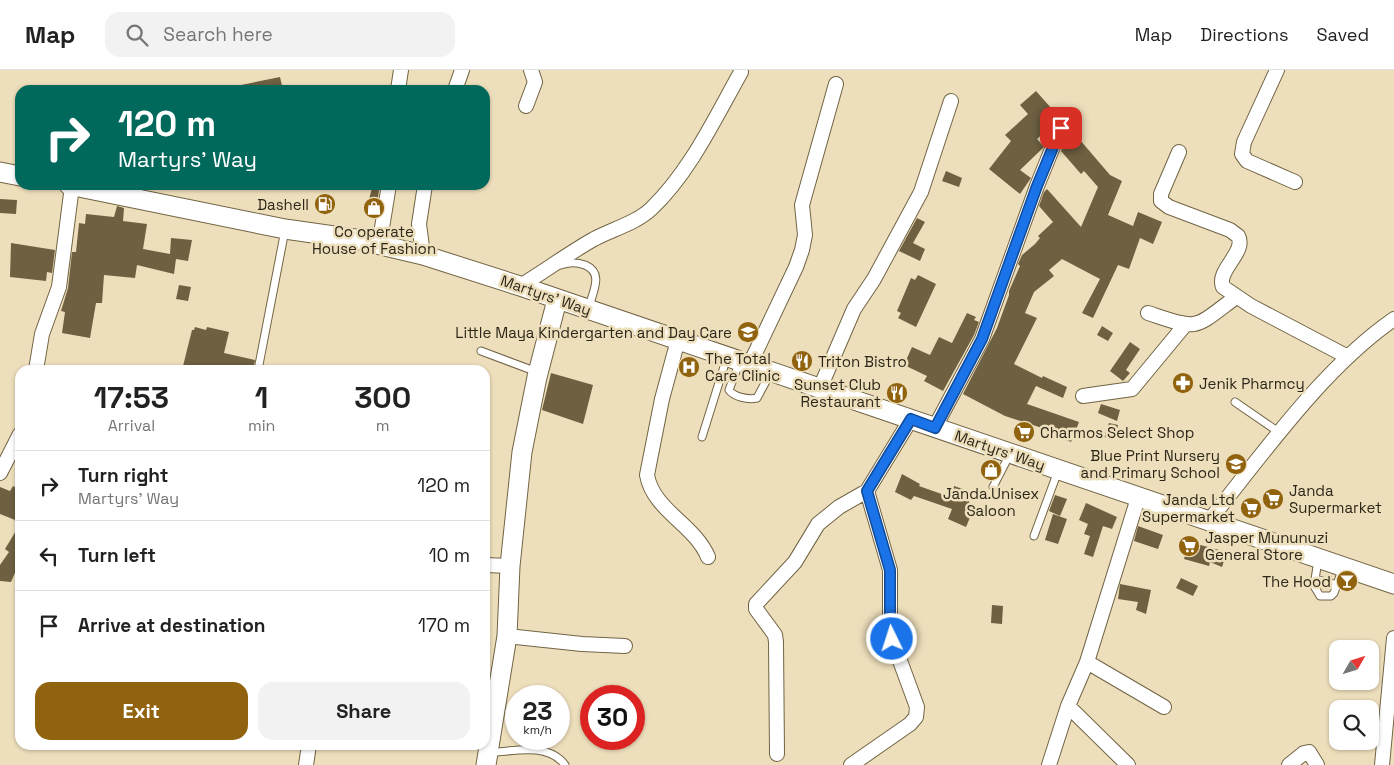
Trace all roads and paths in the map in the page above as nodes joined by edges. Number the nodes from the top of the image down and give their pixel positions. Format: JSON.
{"nodes":[{"id":1,"x":401,"y":70,"type":"edge"},
{"id":2,"x":462,"y":70,"type":"edge"},
{"id":3,"x":532,"y":70,"type":"edge"},
{"id":4,"x":1277,"y":70,"type":"edge"},
{"id":5,"x":741,"y":72,"type":"dead end"},
{"id":6,"x":836,"y":84,"type":"dead end"},
{"id":7,"x":399,"y":85,"type":"edge"},
{"id":8,"x":457,"y":85,"type":"edge"},
{"id":9,"x":951,"y":101,"type":"dead end"},
{"id":10,"x":526,"y":106,"type":"dead end"},
{"id":11,"x":1061,"y":128,"type":"dead end"},
{"id":12,"x":1179,"y":152,"type":"dead end"},
{"id":13,"x":0,"y":172,"type":"edge"},
{"id":14,"x":15,"y":175,"type":"edge"},
{"id":15,"x":1295,"y":182,"type":"dead end"},
{"id":16,"x":70,"y":190,"type":"edge"},
{"id":17,"x":95,"y":190,"type":"edge"},
{"id":18,"x":388,"y":190,"type":"edge"},
{"id":19,"x":424,"y":190,"type":"edge"},
{"id":20,"x":285,"y":230,"type":"junction"},
{"id":21,"x":379,"y":246,"type":"junction"},
{"id":22,"x":423,"y":255,"type":"junction"},
{"id":23,"x":552,"y":267,"type":"junction"},
{"id":24,"x":520,"y":286,"type":"junction"},
{"id":25,"x":1236,"y":298,"type":"junction"},
{"id":26,"x":557,"y":300,"type":"junction"},
{"id":27,"x":588,"y":310,"type":"junction"},
{"id":28,"x":1148,"y":313,"type":"dead end"},
{"id":29,"x":1394,"y":319,"type":"edge"},
{"id":30,"x":1185,"y":325,"type":"junction"},
{"id":31,"x":678,"y":340,"type":"junction"},
{"id":32,"x":481,"y":351,"type":"dead end"},
{"id":33,"x":1348,"y":356,"type":"junction"},
{"id":34,"x":739,"y":360,"type":"junction"},
{"id":35,"x":37,"y":365,"type":"edge"},
{"id":36,"x":259,"y":365,"type":"edge"},
{"id":37,"x":771,"y":371,"type":"junction"},
{"id":38,"x":538,"y":372,"type":"junction"},
{"id":39,"x":820,"y":388,"type":"junction"},
{"id":40,"x":1083,"y":396,"type":"dead end"},
{"id":41,"x":1235,"y":402,"type":"dead end"},
{"id":42,"x":911,"y":419,"type":"junction"},
{"id":43,"x":935,"y":428,"type":"junction"},
{"id":44,"x":1280,"y":433,"type":"junction"},
{"id":45,"x":702,"y":437,"type":"dead end"},
{"id":46,"x":15,"y":444,"type":"edge"},
{"id":47,"x":1010,"y":454,"type":"junction"},
{"id":48,"x":1058,"y":470,"type":"junction"},
{"id":49,"x":0,"y":472,"type":"edge"},
{"id":50,"x":993,"y":487,"type":"dead end"},
{"id":51,"x":867,"y":491,"type":"junction"},
{"id":52,"x":1138,"y":498,"type":"junction"},
{"id":53,"x":1208,"y":522,"type":"junction"},
{"id":54,"x":1034,"y":536,"type":"dead end"},
{"id":55,"x":708,"y":557,"type":"dead end"},
{"id":56,"x":1318,"y":558,"type":"junction"},
{"id":57,"x":490,"y":565,"type":"edge"},
{"id":58,"x":510,"y":566,"type":"junction"},
{"id":59,"x":1344,"y":567,"type":"junction"},
{"id":60,"x":1315,"y":579,"type":"junction"},
{"id":61,"x":1394,"y":584,"type":"edge"},
{"id":62,"x":1337,"y":585,"type":"junction"},
{"id":63,"x":508,"y":636,"type":"junction"},
{"id":64,"x":1394,"y":638,"type":"edge"},
{"id":65,"x":625,"y":646,"type":"dead end"},
{"id":66,"x":1087,"y":662,"type":"junction"},
{"id":67,"x":1392,"y":689,"type":"edge"},
{"id":68,"x":1068,"y":706,"type":"junction"},
{"id":69,"x":1164,"y":707,"type":"dead end"},
{"id":70,"x":490,"y":741,"type":"edge"},
{"id":71,"x":308,"y":750,"type":"edge"},
{"id":72,"x":777,"y":754,"type":"dead end"},
{"id":73,"x":487,"y":759,"type":"edge"},
{"id":74,"x":306,"y":765,"type":"edge"},
{"id":75,"x":565,"y":765,"type":"edge"},
{"id":76,"x":851,"y":765,"type":"edge"},
{"id":77,"x":1049,"y":765,"type":"edge"},
{"id":78,"x":1128,"y":765,"type":"edge"},
{"id":79,"x":1289,"y":765,"type":"edge"},
{"id":80,"x":1317,"y":765,"type":"edge"},
{"id":81,"x":1382,"y":765,"type":"edge"}],
"edges":[{"from":1,"to":7,"type":"street"},
{"from":2,"to":8,"type":"street"},
{"from":3,"to":10,"type":"street"},
{"from":4,"to":15,"type":"street"},
{"from":5,"to":23,"type":"street"},
{"from":6,"to":34,"type":"street"},
{"from":9,"to":39,"type":"street"},
{"from":11,"to":43,"type":"street"},
{"from":12,"to":25,"type":"street"},
{"from":13,"to":14,"type":"main road"},
{"from":16,"to":35,"type":"street"},
{"from":17,"to":20,"type":"main road","name":"Martyrs' Way"},
{"from":18,"to":21,"type":"street"},
{"from":19,"to":22,"type":"street"},
{"from":20,"to":21,"type":"main road","name":"Martyrs' Way"},
{"from":20,"to":36,"type":"lane"},
{"from":21,"to":22,"type":"main road","name":"Martyrs' Way"},
{"from":22,"to":24,"type":"main road","name":"Martyrs' Way"},
{"from":23,"to":24,"type":"street"},
{"from":23,"to":27,"type":"lane"},
{"from":24,"to":26,"type":"main road","name":"Martyrs' Way"},
{"from":25,"to":30,"type":"street"},
{"from":25,"to":33,"type":"street"},
{"from":26,"to":27,"type":"main road","name":"Martyrs' Way"},
{"from":26,"to":38,"type":"main road"},
{"from":27,"to":31,"type":"main road","name":"Martyrs' Way"},
{"from":28,"to":30,"type":"street"},
{"from":29,"to":33,"type":"street"},
{"from":30,"to":40,"type":"street"},
{"from":31,"to":34,"type":"main road","name":"Martyrs' Way"},
{"from":31,"to":55,"type":"street"},
{"from":32,"to":38,"type":"lane"},
{"from":33,"to":44,"type":"street"},
{"from":34,"to":37,"type":"main road","name":"Martyrs' Way"},
{"from":34,"to":37,"type":"lane"},
{"from":34,"to":45,"type":"lane"},
{"from":37,"to":39,"type":"main road","name":"Martyrs' Way"},
{"from":38,"to":58,"type":"main road"},
{"from":39,"to":42,"type":"main road","name":"Martyrs' Way"},
{"from":41,"to":44,"type":"lane"},
{"from":42,"to":43,"type":"main road","name":"Martyrs' Way"},
{"from":42,"to":51,"type":"street"},
{"from":43,"to":47,"type":"main road","name":"Martyrs' Way"},
{"from":44,"to":53,"type":"street"},
{"from":46,"to":49,"type":"street"},
{"from":47,"to":48,"type":"main road","name":"Martyrs' Way"},
{"from":47,"to":50,"type":"lane"},
{"from":48,"to":52,"type":"main road","name":"Martyrs' Way"},
{"from":48,"to":54,"type":"lane"},
{"from":51,"to":72,"type":"street"},
{"from":51,"to":76,"type":"street"},
{"from":52,"to":53,"type":"main road","name":"Martyrs' Way"},
{"from":52,"to":66,"type":"street"},
{"from":53,"to":56,"type":"main road","name":"Martyrs' Way"},
{"from":56,"to":59,"type":"main road","name":"Martyrs' Way"},
{"from":56,"to":60,"type":"lane"},
{"from":57,"to":58,"type":"street"},
{"from":58,"to":63,"type":"main road"},
{"from":59,"to":61,"type":"main road","name":"Martyrs' Way"},
{"from":59,"to":62,"type":"lane"},
{"from":60,"to":62,"type":"lane"},
{"from":60,"to":62,"type":"lane"},
{"from":63,"to":65,"type":"street"},
{"from":63,"to":70,"type":"main road"},
{"from":64,"to":67,"type":"street"},
{"from":66,"to":68,"type":"street"},
{"from":66,"to":69,"type":"street"},
{"from":67,"to":81,"type":"street"},
{"from":68,"to":77,"type":"street"},
{"from":68,"to":78,"type":"street"},
{"from":71,"to":74,"type":"street"},
{"from":73,"to":75,"type":"lane"},
{"from":79,"to":80,"type":"street"}]}
